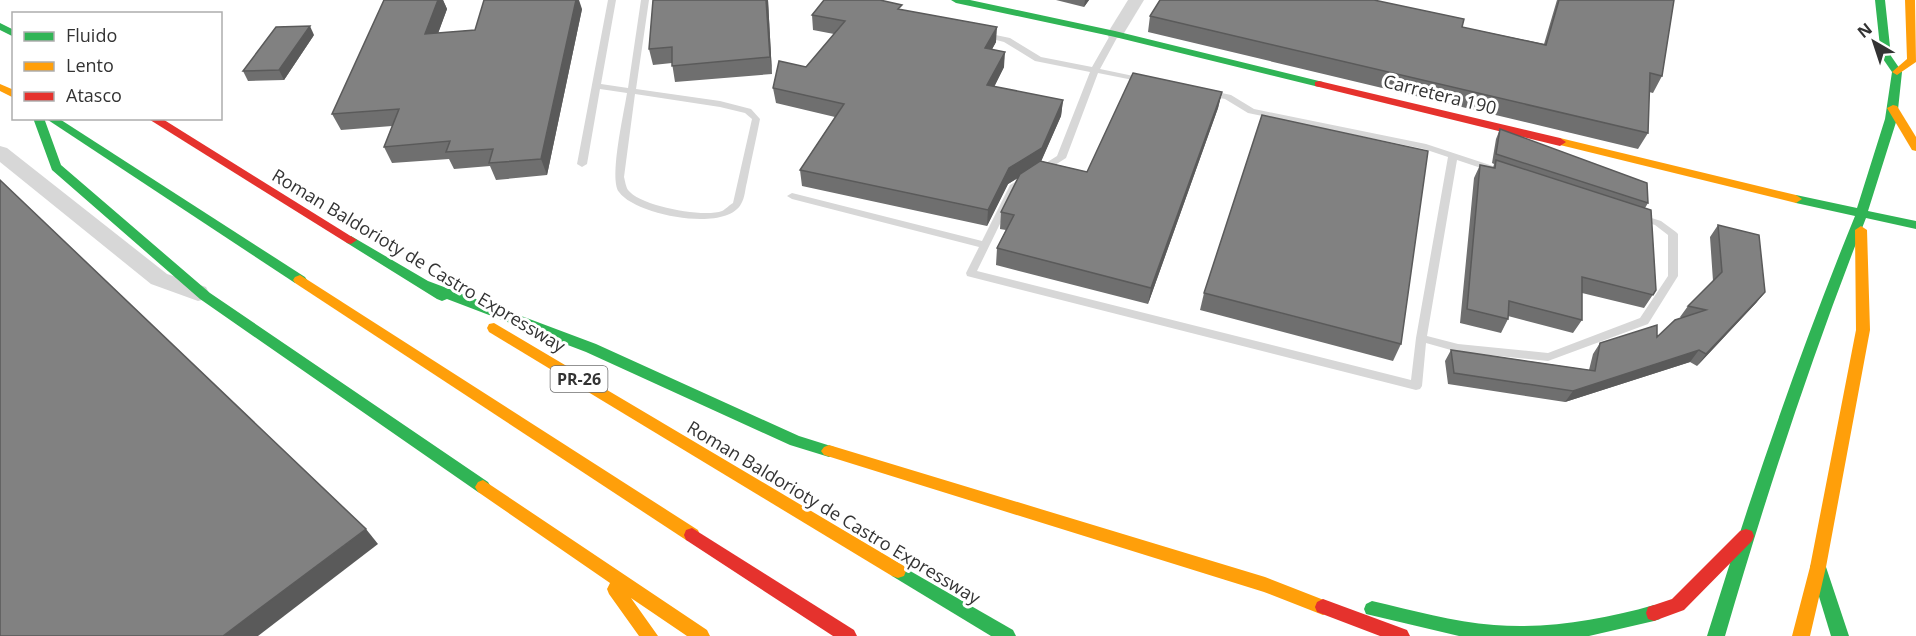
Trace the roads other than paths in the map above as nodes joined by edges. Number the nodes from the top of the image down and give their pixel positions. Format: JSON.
{"nodes":[{"id":1,"x":612,"y":0,"type":"edge"},
{"id":2,"x":645,"y":0,"type":"edge"},
{"id":3,"x":958,"y":0,"type":"edge"},
{"id":4,"x":1136,"y":0,"type":"edge"},
{"id":5,"x":1880,"y":0,"type":"edge"},
{"id":6,"x":1910,"y":0,"type":"edge"},
{"id":7,"x":973,"y":31,"type":"edge"},
{"id":8,"x":1115,"y":34,"type":"junction"},
{"id":9,"x":1095,"y":70,"type":"junction"},
{"id":10,"x":1897,"y":72,"type":"junction"},
{"id":11,"x":1150,"y":82,"type":"edge"},
{"id":12,"x":597,"y":86,"type":"junction"},
{"id":13,"x":632,"y":91,"type":"junction"},
{"id":14,"x":1195,"y":91,"type":"edge"},
{"id":15,"x":1893,"y":108,"type":"junction"},
{"id":16,"x":39,"y":120,"type":"edge"},
{"id":17,"x":53,"y":120,"type":"edge"},
{"id":18,"x":155,"y":120,"type":"edge"},
{"id":19,"x":1916,"y":147,"type":"edge"},
{"id":20,"x":0,"y":152,"type":"edge"},
{"id":21,"x":1453,"y":155,"type":"junction"},
{"id":22,"x":582,"y":164,"type":"dead end"},
{"id":23,"x":1511,"y":175,"type":"edge"},
{"id":24,"x":792,"y":196,"type":"dead end"},
{"id":25,"x":1624,"y":212,"type":"edge"},
{"id":26,"x":1861,"y":215,"type":"junction"},
{"id":27,"x":1916,"y":225,"type":"edge"},
{"id":28,"x":985,"y":245,"type":"junction"},
{"id":29,"x":425,"y":285,"type":"junction"},
{"id":30,"x":205,"y":296,"type":"junction"},
{"id":31,"x":1421,"y":338,"type":"junction"},
{"id":32,"x":1746,"y":536,"type":"junction"},
{"id":33,"x":598,"y":566,"type":"junction"},
{"id":34,"x":1818,"y":567,"type":"junction"},
{"id":35,"x":1265,"y":585,"type":"junction"},
{"id":36,"x":649,"y":636,"type":"edge"},
{"id":37,"x":701,"y":636,"type":"edge"},
{"id":38,"x":848,"y":636,"type":"edge"},
{"id":39,"x":1007,"y":636,"type":"edge"},
{"id":40,"x":1401,"y":636,"type":"edge"},
{"id":41,"x":1716,"y":636,"type":"edge"},
{"id":42,"x":1801,"y":636,"type":"edge"},
{"id":43,"x":1840,"y":636,"type":"edge"}],
"edges":[{"from":1,"to":12,"type":"lane"},
{"from":2,"to":13,"type":"lane"},
{"from":3,"to":8,"type":"main road","name":"Carretera 190"},
{"from":4,"to":8,"type":"street"},
{"from":5,"to":10,"type":"main road"},
{"from":6,"to":10,"type":"main road"},
{"from":7,"to":9,"type":"lane"},
{"from":8,"to":9,"type":"lane"},
{"from":8,"to":26,"type":"main road","name":"Carretera 190"},
{"from":9,"to":11,"type":"lane"},
{"from":9,"to":28,"type":"lane"},
{"from":10,"to":15,"type":"main road"},
{"from":12,"to":13,"type":"lane"},
{"from":12,"to":22,"type":"lane"},
{"from":13,"to":13,"type":"lane"},
{"from":14,"to":21,"type":"lane"},
{"from":15,"to":19,"type":"main road"},
{"from":15,"to":26,"type":"main road"},
{"from":16,"to":30,"type":"main road"},
{"from":17,"to":38,"type":"main road"},
{"from":18,"to":29,"type":"main road","name":"Roman Baldorioty de Castro Expressway","number":"PR-26"},
{"from":20,"to":30,"type":"street"},
{"from":21,"to":23,"type":"lane"},
{"from":21,"to":31,"type":"lane"},
{"from":24,"to":28,"type":"lane"},
{"from":25,"to":31,"type":"lane"},
{"from":26,"to":27,"type":"main road","name":"Carretera 190"},
{"from":26,"to":32,"type":"main road"},
{"from":26,"to":34,"type":"main road"},
{"from":28,"to":31,"type":"lane"},
{"from":29,"to":35,"type":"main road"},
{"from":29,"to":39,"type":"main road","name":"Roman Baldorioty de Castro Expressway","number":"PR-26"},
{"from":30,"to":33,"type":"main road"},
{"from":32,"to":35,"type":"main road"},
{"from":32,"to":41,"type":"main road"},
{"from":33,"to":36,"type":"main road"},
{"from":33,"to":37,"type":"main road"},
{"from":34,"to":42,"type":"main road"},
{"from":34,"to":43,"type":"main road"},
{"from":35,"to":40,"type":"main road"}]}
